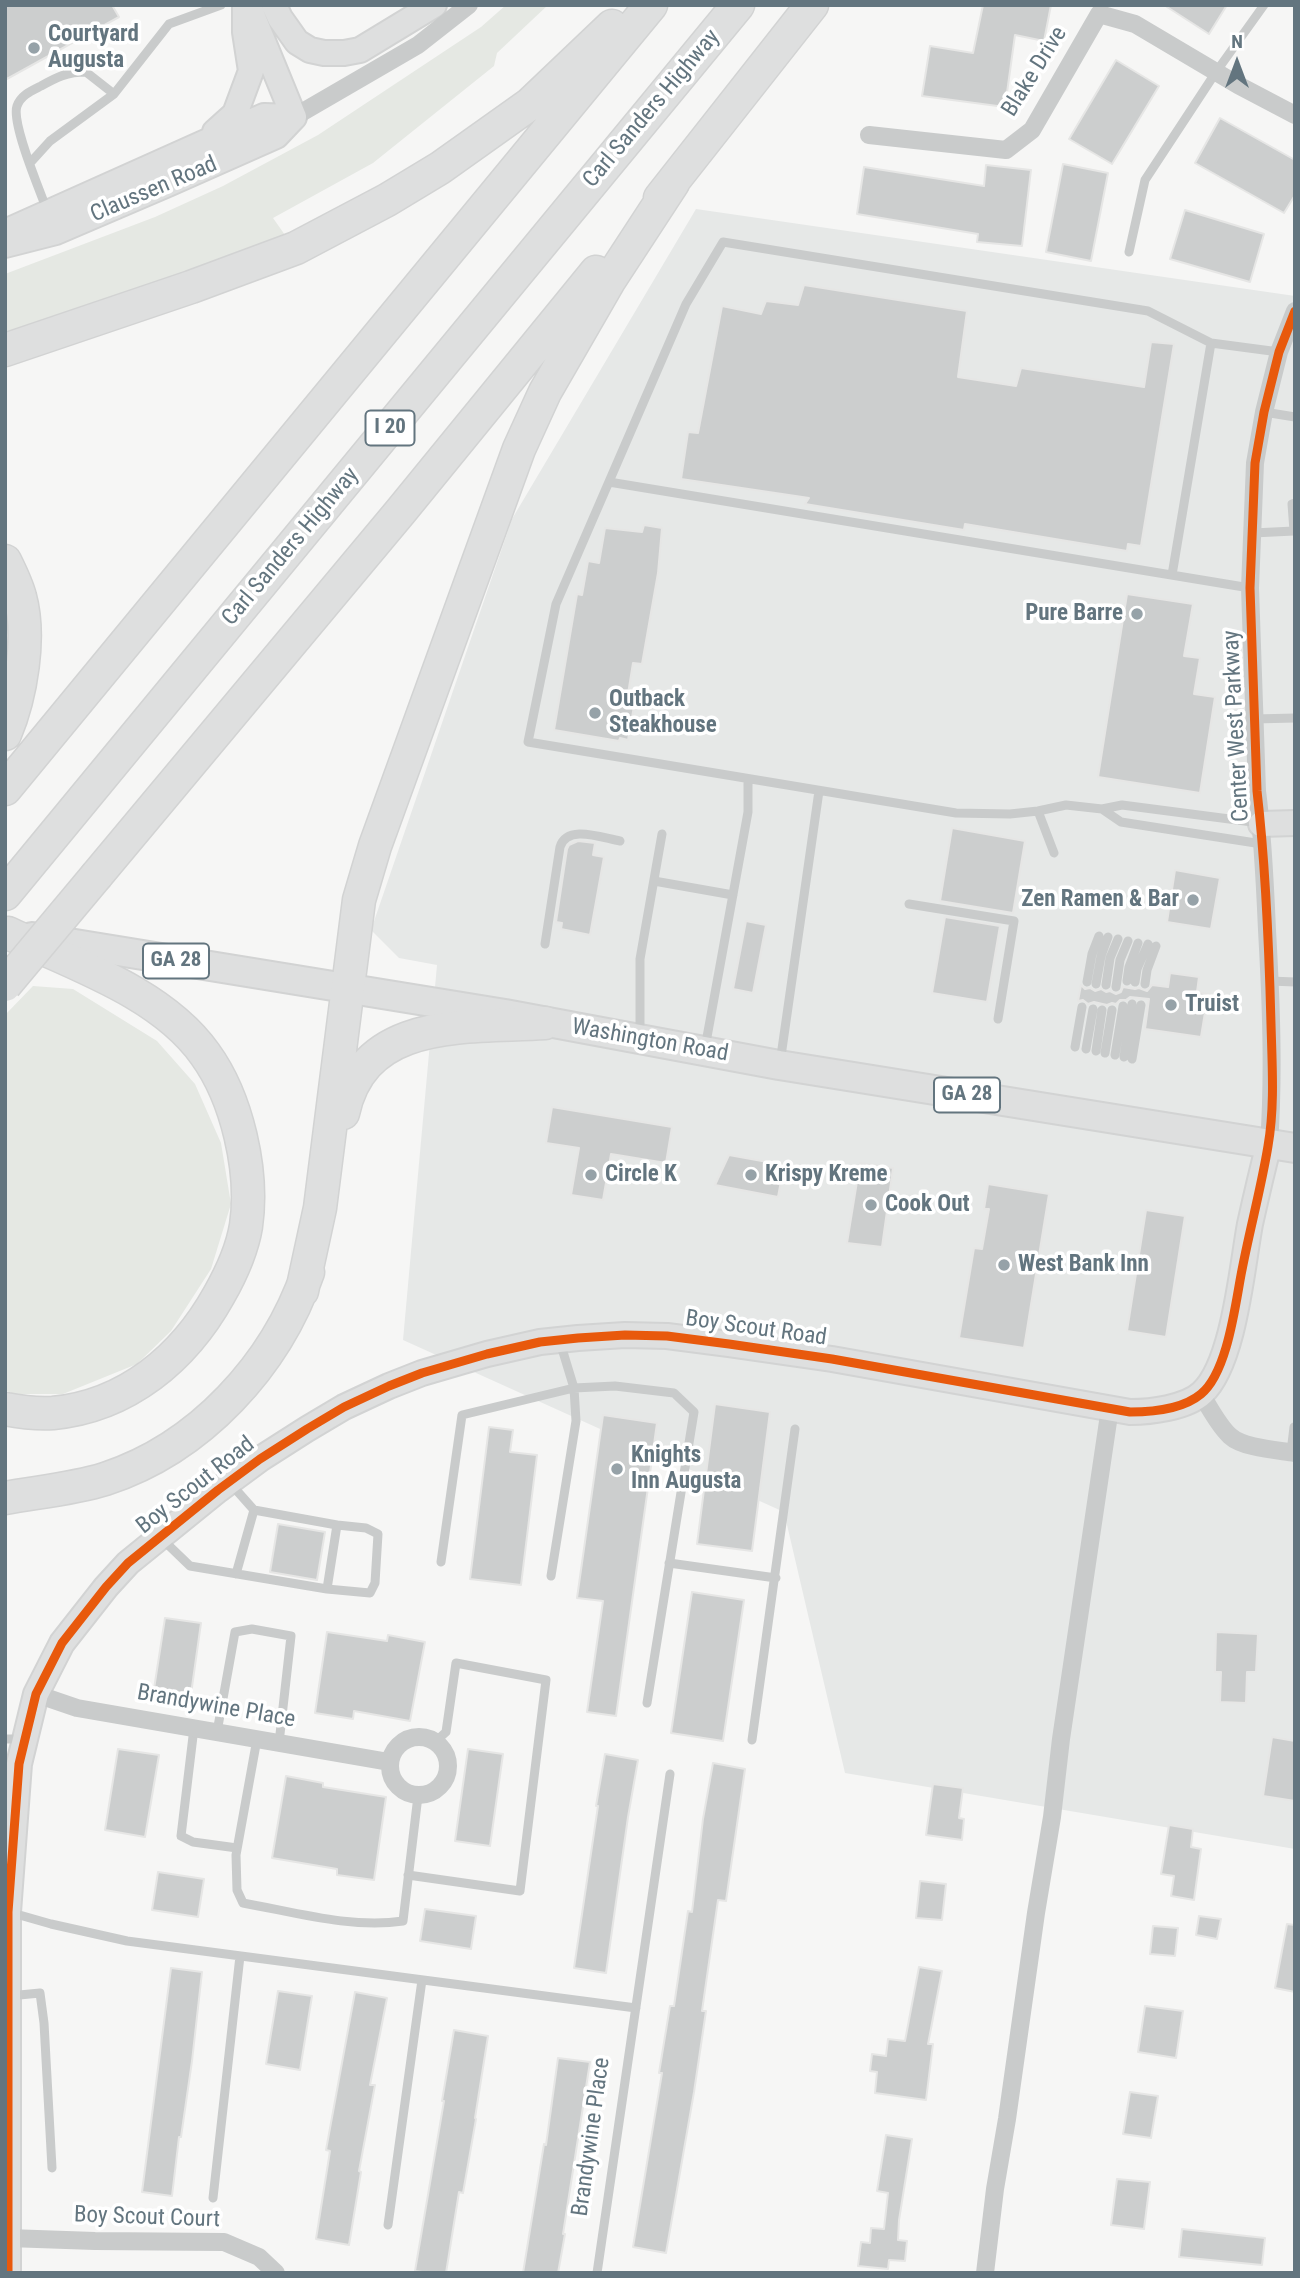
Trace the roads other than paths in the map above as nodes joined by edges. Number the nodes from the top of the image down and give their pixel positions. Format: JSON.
{"nodes":[{"id":1,"x":222,"y":5,"type":"edge"},
{"id":2,"x":247,"y":5,"type":"edge"},
{"id":3,"x":274,"y":5,"type":"edge"},
{"id":4,"x":433,"y":5,"type":"edge"},
{"id":5,"x":469,"y":5,"type":"edge"},
{"id":6,"x":633,"y":5,"type":"edge"},
{"id":7,"x":651,"y":5,"type":"edge"},
{"id":8,"x":738,"y":5,"type":"edge"},
{"id":9,"x":812,"y":5,"type":"edge"},
{"id":10,"x":1264,"y":5,"type":"edge"},
{"id":11,"x":1216,"y":72,"type":"junction"},
{"id":12,"x":114,"y":94,"type":"junction"},
{"id":13,"x":1295,"y":115,"type":"edge"},
{"id":14,"x":294,"y":117,"type":"junction"},
{"id":15,"x":869,"y":135,"type":"dead end"},
{"id":16,"x":197,"y":146,"type":"junction"},
{"id":17,"x":30,"y":163,"type":"junction"},
{"id":18,"x":673,"y":183,"type":"junction"},
{"id":19,"x":48,"y":211,"type":"junction"},
{"id":20,"x":5,"y":232,"type":"edge"},
{"id":21,"x":5,"y":245,"type":"edge"},
{"id":22,"x":1129,"y":252,"type":"dead end"},
{"id":23,"x":1295,"y":311,"type":"edge"},
{"id":24,"x":1211,"y":343,"type":"junction"},
{"id":25,"x":5,"y":350,"type":"edge"},
{"id":26,"x":1279,"y":352,"type":"junction"},
{"id":27,"x":1264,"y":412,"type":"junction"},
{"id":28,"x":1295,"y":417,"type":"edge"},
{"id":29,"x":609,"y":482,"type":"junction"},
{"id":30,"x":1295,"y":503,"type":"edge"},
{"id":31,"x":1253,"y":533,"type":"junction"},
{"id":32,"x":5,"y":561,"type":"edge"},
{"id":33,"x":1172,"y":575,"type":"junction"},
{"id":34,"x":1250,"y":588,"type":"junction"},
{"id":35,"x":1295,"y":718,"type":"edge"},
{"id":36,"x":1254,"y":719,"type":"junction"},
{"id":37,"x":5,"y":734,"type":"edge"},
{"id":38,"x":748,"y":779,"type":"junction"},
{"id":39,"x":5,"y":789,"type":"edge"},
{"id":40,"x":819,"y":791,"type":"junction"},
{"id":41,"x":1102,"y":809,"type":"junction"},
{"id":42,"x":1038,"y":811,"type":"junction"},
{"id":43,"x":1295,"y":823,"type":"edge"},
{"id":44,"x":662,"y":834,"type":"dead end"},
{"id":45,"x":1262,"y":834,"type":"junction"},
{"id":46,"x":620,"y":841,"type":"dead end"},
{"id":47,"x":1054,"y":853,"type":"dead end"},
{"id":48,"x":654,"y":881,"type":"junction"},
{"id":49,"x":5,"y":894,"type":"edge"},
{"id":50,"x":733,"y":895,"type":"junction"},
{"id":51,"x":909,"y":904,"type":"dead end"},
{"id":52,"x":7,"y":932,"type":"edge"},
{"id":53,"x":1143,"y":943,"type":"junction"},
{"id":54,"x":545,"y":944,"type":"dead end"},
{"id":55,"x":1270,"y":981,"type":"junction"},
{"id":56,"x":1295,"y":982,"type":"edge"},
{"id":57,"x":5,"y":985,"type":"edge"},
{"id":58,"x":1101,"y":985,"type":"junction"},
{"id":59,"x":347,"y":989,"type":"junction"},
{"id":60,"x":1097,"y":1009,"type":"junction"},
{"id":61,"x":998,"y":1019,"type":"dead end"},
{"id":62,"x":545,"y":1023,"type":"junction"},
{"id":63,"x":640,"y":1039,"type":"junction"},
{"id":64,"x":1075,"y":1047,"type":"dead end"},
{"id":65,"x":705,"y":1050,"type":"junction"},
{"id":66,"x":1109,"y":1054,"type":"junction"},
{"id":67,"x":779,"y":1065,"type":"junction"},
{"id":68,"x":1282,"y":1146,"type":"edge"},
{"id":69,"x":302,"y":1292,"type":"junction"},
{"id":70,"x":559,"y":1340,"type":"junction"},
{"id":71,"x":574,"y":1388,"type":"junction"},
{"id":72,"x":1201,"y":1394,"type":"junction"},
{"id":73,"x":1110,"y":1408,"type":"junction"},
{"id":74,"x":5,"y":1409,"type":"edge"},
{"id":75,"x":1294,"y":1427,"type":"edge"},
{"id":76,"x":795,"y":1429,"type":"dead end"},
{"id":77,"x":1293,"y":1453,"type":"edge"},
{"id":78,"x":229,"y":1481,"type":"junction"},
{"id":79,"x":5,"y":1497,"type":"edge"},
{"id":80,"x":254,"y":1510,"type":"junction"},
{"id":81,"x":337,"y":1525,"type":"junction"},
{"id":82,"x":160,"y":1538,"type":"junction"},
{"id":83,"x":441,"y":1562,"type":"dead end"},
{"id":84,"x":669,"y":1563,"type":"junction"},
{"id":85,"x":236,"y":1574,"type":"junction"},
{"id":86,"x":551,"y":1576,"type":"dead end"},
{"id":87,"x":776,"y":1578,"type":"junction"},
{"id":88,"x":327,"y":1589,"type":"junction"},
{"id":89,"x":36,"y":1694,"type":"junction"},
{"id":90,"x":647,"y":1703,"type":"dead end"},
{"id":91,"x":194,"y":1728,"type":"junction"},
{"id":92,"x":217,"y":1732,"type":"junction"},
{"id":93,"x":15,"y":1739,"type":"edge"},
{"id":94,"x":257,"y":1739,"type":"junction"},
{"id":95,"x":752,"y":1740,"type":"dead end"},
{"id":96,"x":435,"y":1742,"type":"junction"},
{"id":97,"x":279,"y":1743,"type":"junction"},
{"id":98,"x":389,"y":1762,"type":"junction"},
{"id":99,"x":670,"y":1774,"type":"dead end"},
{"id":100,"x":418,"y":1796,"type":"junction"},
{"id":101,"x":237,"y":1848,"type":"junction"},
{"id":102,"x":408,"y":1875,"type":"junction"},
{"id":103,"x":8,"y":1912,"type":"junction"},
{"id":104,"x":240,"y":1956,"type":"junction"},
{"id":105,"x":422,"y":1980,"type":"junction"},
{"id":106,"x":6,"y":1996,"type":"edge"},
{"id":107,"x":636,"y":2008,"type":"junction"},
{"id":108,"x":52,"y":2168,"type":"dead end"},
{"id":109,"x":213,"y":2197,"type":"dead end"},
{"id":110,"x":388,"y":2225,"type":"dead end"},
{"id":111,"x":7,"y":2242,"type":"edge"},
{"id":112,"x":8,"y":2273,"type":"edge"},
{"id":113,"x":276,"y":2273,"type":"edge"},
{"id":114,"x":597,"y":2273,"type":"edge"},
{"id":115,"x":985,"y":2273,"type":"edge"}],
"edges":[{"from":1,"to":12,"type":"lane"},
{"from":2,"to":14,"type":"street"},
{"from":2,"to":16,"type":"street"},
{"from":3,"to":4,"type":"street"},
{"from":5,"to":14,"type":"street","name":"Claussen Road"},
{"from":6,"to":25,"type":"highway"},
{"from":7,"to":39,"type":"highway"},
{"from":8,"to":49,"type":"highway","name":"Carl Sanders Highway","number":"I 20"},
{"from":9,"to":18,"type":"highway"},
{"from":10,"to":11,"type":"lane"},
{"from":11,"to":13,"type":"street","name":"Blake Drive"},
{"from":11,"to":15,"type":"street","name":"Blake Drive"},
{"from":11,"to":22,"type":"lane"},
{"from":12,"to":17,"type":"lane"},
{"from":12,"to":17,"type":"lane"},
{"from":14,"to":16,"type":"street","name":"Claussen Road"},
{"from":14,"to":21,"type":"street","name":"Claussen Road"},
{"from":16,"to":19,"type":"street","name":"Claussen Road"},
{"from":17,"to":19,"type":"lane"},
{"from":18,"to":57,"type":"highway","bridge":true},
{"from":18,"to":59,"type":"highway"},
{"from":19,"to":20,"type":"street","name":"Claussen Road"},
{"from":23,"to":26,"type":"street","name":"Center West Parkway"},
{"from":24,"to":26,"type":"lane"},
{"from":24,"to":29,"type":"lane"},
{"from":24,"to":33,"type":"lane"},
{"from":26,"to":27,"type":"street","name":"Center West Parkway"},
{"from":27,"to":28,"type":"lane"},
{"from":27,"to":31,"type":"street","name":"Center West Parkway"},
{"from":29,"to":33,"type":"lane"},
{"from":29,"to":38,"type":"lane"},
{"from":30,"to":31,"type":"lane"},
{"from":31,"to":34,"type":"street","name":"Center West Parkway"},
{"from":32,"to":37,"type":"highway"},
{"from":33,"to":34,"type":"lane"},
{"from":34,"to":36,"type":"street","name":"Center West Parkway"},
{"from":35,"to":36,"type":"lane"},
{"from":36,"to":45,"type":"street","name":"Center West Parkway"},
{"from":38,"to":40,"type":"lane"},
{"from":38,"to":50,"type":"lane"},
{"from":40,"to":42,"type":"lane"},
{"from":40,"to":67,"type":"lane"},
{"from":41,"to":42,"type":"lane"},
{"from":41,"to":45,"type":"lane"},
{"from":41,"to":45,"type":"lane"},
{"from":42,"to":47,"type":"lane"},
{"from":43,"to":45,"type":"street"},
{"from":44,"to":48,"type":"lane"},
{"from":45,"to":55,"type":"street","name":"Center West Parkway"},
{"from":46,"to":54,"type":"lane"},
{"from":48,"to":50,"type":"lane"},
{"from":48,"to":63,"type":"lane"},
{"from":50,"to":65,"type":"lane"},
{"from":51,"to":61,"type":"lane"},
{"from":52,"to":59,"type":"main road","name":"Washington Road","number":"GA 28"},
{"from":52,"to":74,"type":"highway"},
{"from":53,"to":53,"type":"lane"},
{"from":53,"to":58,"type":"lane"},
{"from":55,"to":56,"type":"lane"},
{"from":55,"to":68,"type":"street","name":"Center West Parkway"},
{"from":58,"to":58,"type":"lane"},
{"from":59,"to":62,"type":"main road","name":"Washington Road","number":"GA 28"},
{"from":59,"to":69,"type":"highway"},
{"from":60,"to":64,"type":"lane"},
{"from":60,"to":66,"type":"lane"},
{"from":60,"to":66,"type":"lane"},
{"from":62,"to":63,"type":"main road","name":"Washington Road","number":"GA 28"},
{"from":62,"to":69,"type":"highway"},
{"from":63,"to":65,"type":"main road","name":"Washington Road","number":"GA 28"},
{"from":65,"to":67,"type":"main road","name":"Washington Road","number":"GA 28"},
{"from":66,"to":66,"type":"lane"},
{"from":67,"to":68,"type":"main road","name":"Washington Road","number":"GA 28"},
{"from":68,"to":72,"type":"street"},
{"from":69,"to":79,"type":"highway"},
{"from":70,"to":71,"type":"lane"},
{"from":70,"to":73,"type":"street","name":"Boy Scout Road"},
{"from":70,"to":78,"type":"street","name":"Boy Scout Road"},
{"from":71,"to":83,"type":"lane"},
{"from":71,"to":84,"type":"lane"},
{"from":71,"to":86,"type":"lane"},
{"from":72,"to":73,"type":"street","name":"Boy Scout Road"},
{"from":72,"to":77,"type":"street"},
{"from":73,"to":115,"type":"street"},
{"from":75,"to":77,"type":"lane"},
{"from":76,"to":87,"type":"lane"},
{"from":78,"to":80,"type":"lane"},
{"from":78,"to":82,"type":"street","name":"Boy Scout Road"},
{"from":80,"to":81,"type":"lane"},
{"from":80,"to":85,"type":"lane"},
{"from":81,"to":88,"type":"lane"},
{"from":81,"to":88,"type":"lane"},
{"from":82,"to":85,"type":"lane"},
{"from":82,"to":89,"type":"street","name":"Boy Scout Road"},
{"from":84,"to":87,"type":"lane"},
{"from":84,"to":90,"type":"lane"},
{"from":85,"to":88,"type":"lane"},
{"from":87,"to":95,"type":"lane"},
{"from":89,"to":91,"type":"street","name":"Brandywine Place"},
{"from":89,"to":93,"type":"street","name":"Boy Scout Road"},
{"from":91,"to":92,"type":"street","name":"Brandywine Place"},
{"from":91,"to":101,"type":"lane"},
{"from":92,"to":94,"type":"street","name":"Brandywine Place"},
{"from":92,"to":97,"type":"lane"},
{"from":93,"to":103,"type":"street","name":"Boy Scout Road"},
{"from":94,"to":97,"type":"street","name":"Brandywine Place"},
{"from":94,"to":101,"type":"lane"},
{"from":96,"to":98,"type":"street"},
{"from":96,"to":100,"type":"street"},
{"from":96,"to":102,"type":"lane"},
{"from":97,"to":98,"type":"street","name":"Brandywine Place"},
{"from":98,"to":100,"type":"street"},
{"from":99,"to":107,"type":"lane","name":"Brandywine Place"},
{"from":100,"to":102,"type":"lane"},
{"from":101,"to":102,"type":"lane"},
{"from":103,"to":104,"type":"lane"},
{"from":103,"to":106,"type":"street","name":"Boy Scout Road"},
{"from":104,"to":105,"type":"lane"},
{"from":104,"to":109,"type":"lane"},
{"from":105,"to":107,"type":"lane"},
{"from":105,"to":110,"type":"lane"},
{"from":106,"to":108,"type":"lane"},
{"from":106,"to":111,"type":"street","name":"Boy Scout Road"},
{"from":107,"to":114,"type":"lane","name":"Brandywine Place"},
{"from":111,"to":112,"type":"street","name":"Boy Scout Road"},
{"from":111,"to":113,"type":"street","name":"Boy Scout Court"}]}
